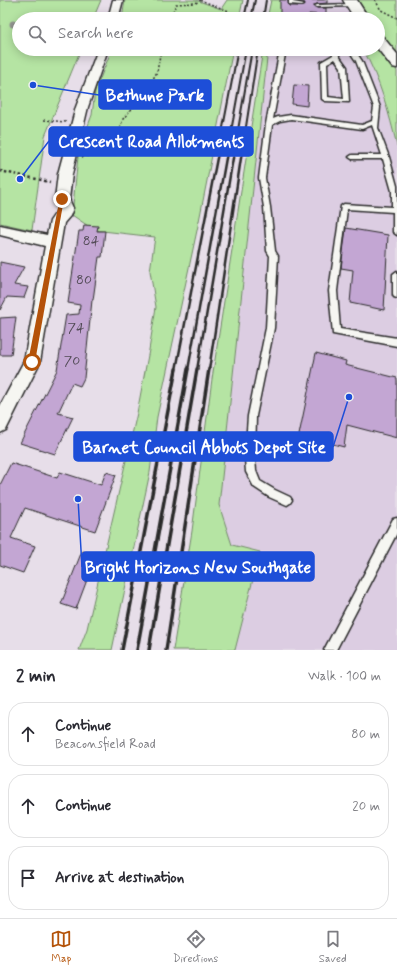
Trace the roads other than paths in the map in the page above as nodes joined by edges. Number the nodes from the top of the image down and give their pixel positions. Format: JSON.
{"nodes":[{"id":1,"x":118,"y":0,"type":"edge"},
{"id":2,"x":291,"y":0,"type":"edge"},
{"id":3,"x":351,"y":2,"type":"edge"},
{"id":4,"x":302,"y":4,"type":"dead end"},
{"id":5,"x":317,"y":6,"type":"dead end"},
{"id":6,"x":115,"y":12,"type":"edge"},
{"id":7,"x":357,"y":12,"type":"edge"},
{"id":8,"x":385,"y":49,"type":"edge"},
{"id":9,"x":101,"y":56,"type":"edge"},
{"id":10,"x":282,"y":56,"type":"edge"},
{"id":11,"x":336,"y":56,"type":"joint"},
{"id":12,"x":356,"y":56,"type":"edge"},
{"id":13,"x":397,"y":64,"type":"edge"},
{"id":14,"x":375,"y":122,"type":"junction"},
{"id":15,"x":269,"y":124,"type":"junction"},
{"id":16,"x":352,"y":157,"type":"dead end"},
{"id":17,"x":386,"y":157,"type":"junction"},
{"id":18,"x":396,"y":210,"type":"junction"},
{"id":19,"x":0,"y":230,"type":"edge"},
{"id":20,"x":397,"y":232,"type":"edge"},
{"id":21,"x":53,"y":242,"type":"junction"},
{"id":22,"x":397,"y":274,"type":"edge"},
{"id":23,"x":397,"y":295,"type":"edge"},
{"id":24,"x":397,"y":342,"type":"edge"},
{"id":25,"x":0,"y":424,"type":"edge"},
{"id":26,"x":287,"y":500,"type":"dead end"},
{"id":27,"x":397,"y":523,"type":"edge"},
{"id":28,"x":330,"y":650,"type":"edge"}],
"edges":[{"from":1,"to":6,"type":"street"},
{"from":2,"to":4,"type":"lane"},
{"from":3,"to":5,"type":"lane"},
{"from":3,"to":7,"type":"main road"},
{"from":8,"to":13,"type":"main road"},
{"from":9,"to":21,"type":"street"},
{"from":10,"to":15,"type":"lane"},
{"from":11,"to":11,"type":"lane"},
{"from":12,"to":14,"type":"lane"},
{"from":14,"to":15,"type":"lane"},
{"from":14,"to":17,"type":"lane"},
{"from":15,"to":26,"type":"lane"},
{"from":16,"to":17,"type":"lane"},
{"from":17,"to":18,"type":"lane"},
{"from":18,"to":20,"type":"lane"},
{"from":18,"to":24,"type":"lane"},
{"from":19,"to":21,"type":"street"},
{"from":21,"to":25,"type":"street"},
{"from":22,"to":23,"type":"lane"},
{"from":27,"to":28,"type":"lane"}]}
